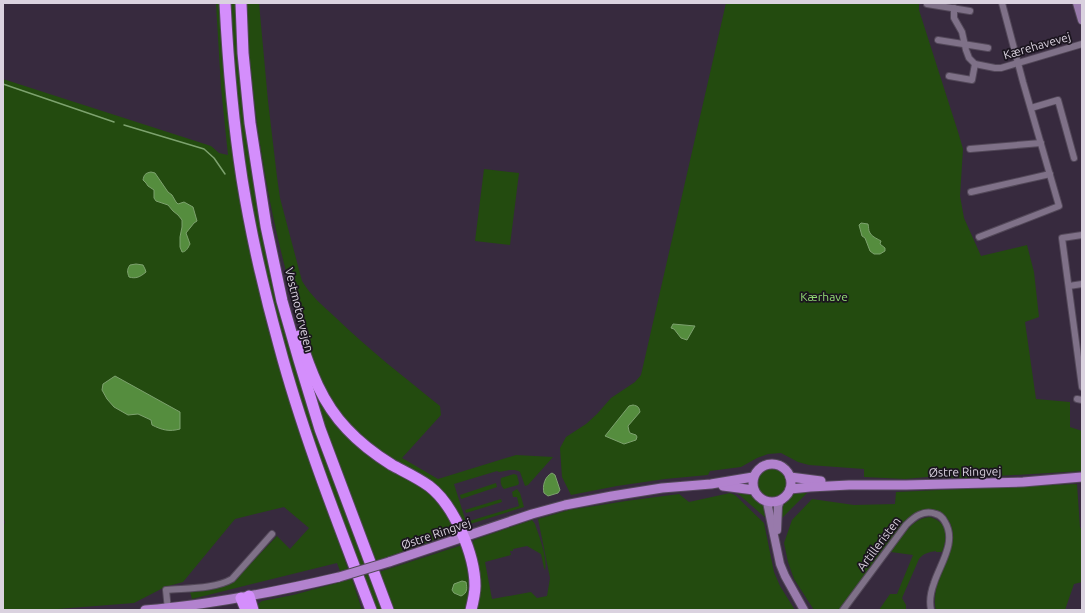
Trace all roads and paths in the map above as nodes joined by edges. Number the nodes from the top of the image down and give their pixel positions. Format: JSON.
{"nodes":[{"id":1,"x":225,"y":3,"type":"edge"},
{"id":2,"x":240,"y":3,"type":"edge"},
{"id":3,"x":1002,"y":3,"type":"edge"},
{"id":4,"x":1077,"y":3,"type":"edge"},
{"id":5,"x":927,"y":4,"type":"edge"},
{"id":6,"x":954,"y":8,"type":"junction"},
{"id":7,"x":970,"y":11,"type":"dead end"},
{"id":8,"x":1082,"y":20,"type":"edge"},
{"id":9,"x":938,"y":40,"type":"dead end"},
{"id":10,"x":965,"y":44,"type":"junction"},
{"id":11,"x":1082,"y":44,"type":"edge"},
{"id":12,"x":988,"y":48,"type":"dead end"},
{"id":13,"x":1019,"y":63,"type":"junction"},
{"id":14,"x":974,"y":64,"type":"junction"},
{"id":15,"x":949,"y":76,"type":"dead end"},
{"id":16,"x":1031,"y":108,"type":"junction"},
{"id":17,"x":250,"y":123,"type":"junction"},
{"id":18,"x":1041,"y":143,"type":"junction"},
{"id":19,"x":970,"y":149,"type":"dead end"},
{"id":20,"x":1074,"y":158,"type":"dead end"},
{"id":21,"x":1050,"y":174,"type":"junction"},
{"id":22,"x":971,"y":192,"type":"dead end"},
{"id":23,"x":1082,"y":235,"type":"edge"},
{"id":24,"x":979,"y":237,"type":"dead end"},
{"id":25,"x":1082,"y":284,"type":"edge"},
{"id":26,"x":1069,"y":286,"type":"junction"},
{"id":27,"x":1082,"y":387,"type":"edge"},
{"id":28,"x":753,"y":477,"type":"junction"},
{"id":29,"x":790,"y":477,"type":"junction"},
{"id":30,"x":1082,"y":477,"type":"edge"},
{"id":31,"x":712,"y":484,"type":"junction"},
{"id":32,"x":848,"y":485,"type":"junction"},
{"id":33,"x":790,"y":489,"type":"junction"},
{"id":34,"x":754,"y":490,"type":"junction"},
{"id":35,"x":780,"y":500,"type":"junction"},
{"id":36,"x":767,"y":502,"type":"junction"},
{"id":37,"x":335,"y":513,"type":"junction"},
{"id":38,"x":272,"y":534,"type":"dead end"},
{"id":39,"x":463,"y":537,"type":"junction"},
{"id":40,"x":776,"y":541,"type":"junction"},
{"id":41,"x":245,"y":597,"type":"junction"},
{"id":42,"x":168,"y":609,"type":"edge"},
{"id":43,"x":146,"y":610,"type":"edge"},
{"id":44,"x":246,"y":610,"type":"edge"},
{"id":45,"x":253,"y":610,"type":"edge"},
{"id":46,"x":365,"y":610,"type":"edge"},
{"id":47,"x":371,"y":610,"type":"edge"},
{"id":48,"x":388,"y":610,"type":"edge"},
{"id":49,"x":471,"y":610,"type":"edge"},
{"id":50,"x":804,"y":610,"type":"edge"},
{"id":51,"x":843,"y":610,"type":"edge"},
{"id":52,"x":931,"y":610,"type":"edge"}],
"edges":[{"from":1,"to":37,"type":"highway"},
{"from":2,"to":17,"type":"highway","name":"Vestmotorvejen"},
{"from":3,"to":13,"type":"street"},
{"from":4,"to":8,"type":"street"},
{"from":5,"to":6,"type":"street"},
{"from":6,"to":7,"type":"street"},
{"from":6,"to":10,"type":"street"},
{"from":9,"to":10,"type":"street","name":"Kærehavevej"},
{"from":10,"to":12,"type":"street","name":"Kærehavevej"},
{"from":10,"to":14,"type":"street"},
{"from":11,"to":13,"type":"street","name":"Kærehavevej"},
{"from":13,"to":14,"type":"street","name":"Kærehavevej"},
{"from":13,"to":16,"type":"street"},
{"from":14,"to":15,"type":"street"},
{"from":16,"to":18,"type":"street"},
{"from":16,"to":20,"type":"street"},
{"from":17,"to":39,"type":"highway"},
{"from":17,"to":48,"type":"highway","name":"Vestmotorvejen"},
{"from":18,"to":19,"type":"street"},
{"from":18,"to":21,"type":"street"},
{"from":21,"to":22,"type":"street"},
{"from":21,"to":24,"type":"street"},
{"from":23,"to":26,"type":"street"},
{"from":25,"to":26,"type":"street"},
{"from":26,"to":27,"type":"street"},
{"from":28,"to":29,"type":"main road"},
{"from":28,"to":31,"type":"main road","name":"Østre Ringvej"},
{"from":28,"to":34,"type":"main road"},
{"from":29,"to":32,"type":"main road","name":"Østre Ringvej"},
{"from":29,"to":33,"type":"main road"},
{"from":30,"to":32,"type":"main road","name":"Østre Ringvej"},
{"from":31,"to":34,"type":"main road","name":"Østre Ringvej"},
{"from":31,"to":39,"type":"main road","name":"Østre Ringvej"},
{"from":32,"to":33,"type":"main road","name":"Østre Ringvej"},
{"from":33,"to":35,"type":"main road"},
{"from":34,"to":36,"type":"main road"},
{"from":35,"to":36,"type":"main road"},
{"from":35,"to":40,"type":"street"},
{"from":36,"to":40,"type":"street"},
{"from":37,"to":46,"type":"highway"},
{"from":37,"to":47,"type":"highway"},
{"from":38,"to":42,"type":"street"},
{"from":39,"to":41,"type":"main road","name":"Østre Ringvej","bridge":true},
{"from":39,"to":49,"type":"highway"},
{"from":40,"to":50,"type":"street"},
{"from":41,"to":42,"type":"main road","name":"Østre Ringvej"},
{"from":41,"to":44,"type":"highway"},
{"from":41,"to":45,"type":"highway"},
{"from":42,"to":43,"type":"main road","name":"Østre Ringvej"},
{"from":51,"to":52,"type":"street","name":"Artilleristen"}]}
